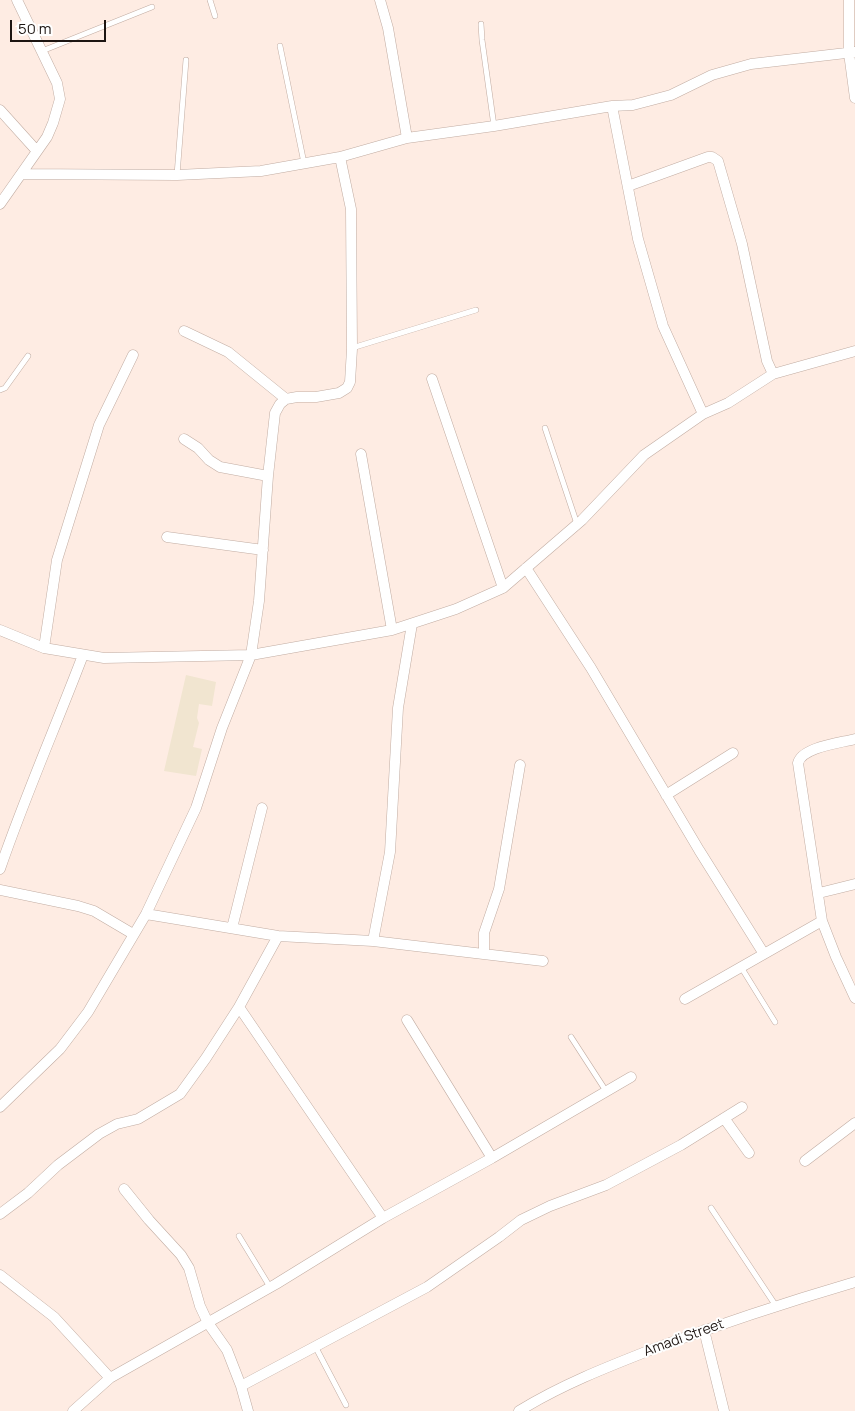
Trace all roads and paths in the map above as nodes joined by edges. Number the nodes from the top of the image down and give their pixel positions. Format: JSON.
{"nodes":[{"id":1,"x":18,"y":0,"type":"edge"},
{"id":2,"x":210,"y":0,"type":"edge"},
{"id":3,"x":380,"y":0,"type":"edge"},
{"id":4,"x":849,"y":0,"type":"edge"},
{"id":5,"x":152,"y":7,"type":"dead end"},
{"id":6,"x":215,"y":16,"type":"dead end"},
{"id":7,"x":481,"y":24,"type":"dead end"},
{"id":8,"x":280,"y":46,"type":"dead end"},
{"id":9,"x":41,"y":51,"type":"junction"},
{"id":10,"x":852,"y":52,"type":"edge"},
{"id":11,"x":186,"y":60,"type":"dead end"},
{"id":12,"x":855,"y":98,"type":"edge"},
{"id":13,"x":612,"y":106,"type":"junction"},
{"id":14,"x":0,"y":110,"type":"edge"},
{"id":15,"x":494,"y":126,"type":"junction"},
{"id":16,"x":407,"y":138,"type":"junction"},
{"id":17,"x":36,"y":150,"type":"junction"},
{"id":18,"x":340,"y":157,"type":"junction"},
{"id":19,"x":304,"y":164,"type":"junction"},
{"id":20,"x":21,"y":174,"type":"junction"},
{"id":21,"x":176,"y":174,"type":"junction"},
{"id":22,"x":628,"y":186,"type":"junction"},
{"id":23,"x":0,"y":204,"type":"edge"},
{"id":24,"x":476,"y":310,"type":"dead end"},
{"id":25,"x":184,"y":331,"type":"dead end"},
{"id":26,"x":352,"y":349,"type":"junction"},
{"id":27,"x":855,"y":351,"type":"edge"},
{"id":28,"x":133,"y":354,"type":"dead end"},
{"id":29,"x":28,"y":356,"type":"dead end"},
{"id":30,"x":773,"y":374,"type":"junction"},
{"id":31,"x":432,"y":379,"type":"dead end"},
{"id":32,"x":0,"y":390,"type":"edge"},
{"id":33,"x":286,"y":399,"type":"junction"},
{"id":34,"x":703,"y":414,"type":"junction"},
{"id":35,"x":545,"y":428,"type":"dead end"},
{"id":36,"x":184,"y":439,"type":"dead end"},
{"id":37,"x":360,"y":454,"type":"dead end"},
{"id":38,"x":268,"y":476,"type":"junction"},
{"id":39,"x":577,"y":525,"type":"junction"},
{"id":40,"x":167,"y":537,"type":"dead end"},
{"id":41,"x":263,"y":550,"type":"junction"},
{"id":42,"x":526,"y":568,"type":"junction"},
{"id":43,"x":503,"y":588,"type":"junction"},
{"id":44,"x":412,"y":624,"type":"junction"},
{"id":45,"x":0,"y":630,"type":"edge"},
{"id":46,"x":392,"y":630,"type":"junction"},
{"id":47,"x":44,"y":648,"type":"junction"},
{"id":48,"x":83,"y":655,"type":"junction"},
{"id":49,"x":251,"y":655,"type":"junction"},
{"id":50,"x":855,"y":740,"type":"edge"},
{"id":51,"x":733,"y":753,"type":"dead end"},
{"id":52,"x":520,"y":765,"type":"dead end"},
{"id":53,"x":666,"y":795,"type":"junction"},
{"id":54,"x":262,"y":808,"type":"dead end"},
{"id":55,"x":0,"y":868,"type":"edge"},
{"id":56,"x":855,"y":884,"type":"edge"},
{"id":57,"x":0,"y":890,"type":"edge"},
{"id":58,"x":819,"y":894,"type":"junction"},
{"id":59,"x":146,"y":914,"type":"junction"},
{"id":60,"x":822,"y":921,"type":"junction"},
{"id":61,"x":232,"y":928,"type":"junction"},
{"id":62,"x":133,"y":934,"type":"junction"},
{"id":63,"x":278,"y":936,"type":"junction"},
{"id":64,"x":373,"y":942,"type":"junction"},
{"id":65,"x":484,"y":954,"type":"junction"},
{"id":66,"x":764,"y":954,"type":"junction"},
{"id":67,"x":544,"y":961,"type":"dead end"},
{"id":68,"x":741,"y":967,"type":"junction"},
{"id":69,"x":855,"y":998,"type":"edge"},
{"id":70,"x":686,"y":999,"type":"dead end"},
{"id":71,"x":239,"y":1007,"type":"junction"},
{"id":72,"x":407,"y":1020,"type":"dead end"},
{"id":73,"x":775,"y":1022,"type":"dead end"},
{"id":74,"x":571,"y":1038,"type":"dead end"},
{"id":75,"x":631,"y":1077,"type":"dead end"},
{"id":76,"x":606,"y":1091,"type":"junction"},
{"id":77,"x":0,"y":1107,"type":"edge"},
{"id":78,"x":742,"y":1107,"type":"dead end"},
{"id":79,"x":724,"y":1118,"type":"junction"},
{"id":80,"x":855,"y":1124,"type":"edge"},
{"id":81,"x":749,"y":1153,"type":"dead end"},
{"id":82,"x":492,"y":1158,"type":"junction"},
{"id":83,"x":805,"y":1161,"type":"dead end"},
{"id":84,"x":124,"y":1189,"type":"dead end"},
{"id":85,"x":711,"y":1208,"type":"dead end"},
{"id":86,"x":0,"y":1214,"type":"edge"},
{"id":87,"x":383,"y":1218,"type":"junction"},
{"id":88,"x":239,"y":1236,"type":"dead end"},
{"id":89,"x":0,"y":1275,"type":"edge"},
{"id":90,"x":855,"y":1282,"type":"edge"},
{"id":91,"x":271,"y":1288,"type":"junction"},
{"id":92,"x":776,"y":1307,"type":"junction"},
{"id":93,"x":208,"y":1323,"type":"junction"},
{"id":94,"x":704,"y":1330,"type":"junction"},
{"id":95,"x":315,"y":1346,"type":"junction"},
{"id":96,"x":110,"y":1378,"type":"junction"},
{"id":97,"x":240,"y":1386,"type":"junction"},
{"id":98,"x":346,"y":1405,"type":"dead end"},
{"id":99,"x":73,"y":1411,"type":"edge"},
{"id":100,"x":248,"y":1411,"type":"edge"},
{"id":101,"x":519,"y":1411,"type":"edge"},
{"id":102,"x":724,"y":1411,"type":"edge"}],
"edges":[{"from":1,"to":9,"type":"street"},
{"from":2,"to":6,"type":"lane"},
{"from":3,"to":16,"type":"street"},
{"from":4,"to":10,"type":"street"},
{"from":5,"to":9,"type":"lane"},
{"from":7,"to":15,"type":"lane"},
{"from":8,"to":19,"type":"lane"},
{"from":9,"to":17,"type":"street"},
{"from":10,"to":12,"type":"street"},
{"from":10,"to":13,"type":"street"},
{"from":11,"to":21,"type":"lane"},
{"from":13,"to":15,"type":"street"},
{"from":13,"to":22,"type":"street"},
{"from":14,"to":17,"type":"street"},
{"from":15,"to":16,"type":"street"},
{"from":16,"to":18,"type":"street"},
{"from":17,"to":20,"type":"street"},
{"from":18,"to":19,"type":"street"},
{"from":18,"to":26,"type":"street"},
{"from":19,"to":21,"type":"street"},
{"from":20,"to":21,"type":"street"},
{"from":20,"to":23,"type":"street"},
{"from":22,"to":30,"type":"street"},
{"from":22,"to":34,"type":"street"},
{"from":24,"to":26,"type":"lane"},
{"from":25,"to":33,"type":"street"},
{"from":26,"to":33,"type":"street"},
{"from":27,"to":30,"type":"street"},
{"from":28,"to":47,"type":"street"},
{"from":29,"to":32,"type":"lane"},
{"from":30,"to":34,"type":"street"},
{"from":31,"to":43,"type":"street"},
{"from":33,"to":38,"type":"street"},
{"from":34,"to":39,"type":"street"},
{"from":35,"to":39,"type":"lane"},
{"from":36,"to":38,"type":"street"},
{"from":37,"to":46,"type":"street"},
{"from":38,"to":41,"type":"street"},
{"from":39,"to":42,"type":"street"},
{"from":40,"to":41,"type":"street"},
{"from":41,"to":49,"type":"street"},
{"from":42,"to":43,"type":"street"},
{"from":42,"to":53,"type":"street"},
{"from":43,"to":44,"type":"street"},
{"from":44,"to":46,"type":"street"},
{"from":44,"to":64,"type":"street"},
{"from":45,"to":47,"type":"street"},
{"from":46,"to":49,"type":"street"},
{"from":47,"to":48,"type":"street"},
{"from":48,"to":49,"type":"street"},
{"from":48,"to":55,"type":"street"},
{"from":49,"to":59,"type":"street"},
{"from":50,"to":58,"type":"street"},
{"from":51,"to":53,"type":"street"},
{"from":52,"to":65,"type":"street"},
{"from":53,"to":66,"type":"street"},
{"from":54,"to":61,"type":"street"},
{"from":56,"to":58,"type":"street"},
{"from":57,"to":62,"type":"street"},
{"from":58,"to":60,"type":"street"},
{"from":59,"to":61,"type":"street"},
{"from":59,"to":62,"type":"street"},
{"from":60,"to":66,"type":"street"},
{"from":60,"to":69,"type":"street"},
{"from":61,"to":63,"type":"street"},
{"from":62,"to":77,"type":"street"},
{"from":63,"to":64,"type":"street"},
{"from":63,"to":71,"type":"street"},
{"from":64,"to":65,"type":"street"},
{"from":65,"to":67,"type":"street"},
{"from":66,"to":68,"type":"street"},
{"from":68,"to":70,"type":"street"},
{"from":68,"to":73,"type":"lane"},
{"from":71,"to":86,"type":"street"},
{"from":71,"to":87,"type":"street"},
{"from":72,"to":82,"type":"street"},
{"from":74,"to":76,"type":"lane"},
{"from":75,"to":76,"type":"street"},
{"from":76,"to":82,"type":"street"},
{"from":78,"to":79,"type":"street"},
{"from":79,"to":81,"type":"street"},
{"from":79,"to":95,"type":"street"},
{"from":80,"to":83,"type":"street"},
{"from":82,"to":87,"type":"street"},
{"from":84,"to":93,"type":"street"},
{"from":85,"to":92,"type":"lane"},
{"from":87,"to":91,"type":"street"},
{"from":88,"to":91,"type":"lane"},
{"from":89,"to":96,"type":"street"},
{"from":90,"to":92,"type":"street","name":"Amadi Street"},
{"from":91,"to":93,"type":"street"},
{"from":92,"to":94,"type":"street","name":"Amadi Street"},
{"from":93,"to":96,"type":"street"},
{"from":93,"to":97,"type":"street"},
{"from":94,"to":101,"type":"street","name":"Amadi Street"},
{"from":94,"to":102,"type":"street"},
{"from":95,"to":97,"type":"street"},
{"from":95,"to":98,"type":"lane"},
{"from":96,"to":99,"type":"street"},
{"from":97,"to":100,"type":"street"}]}
